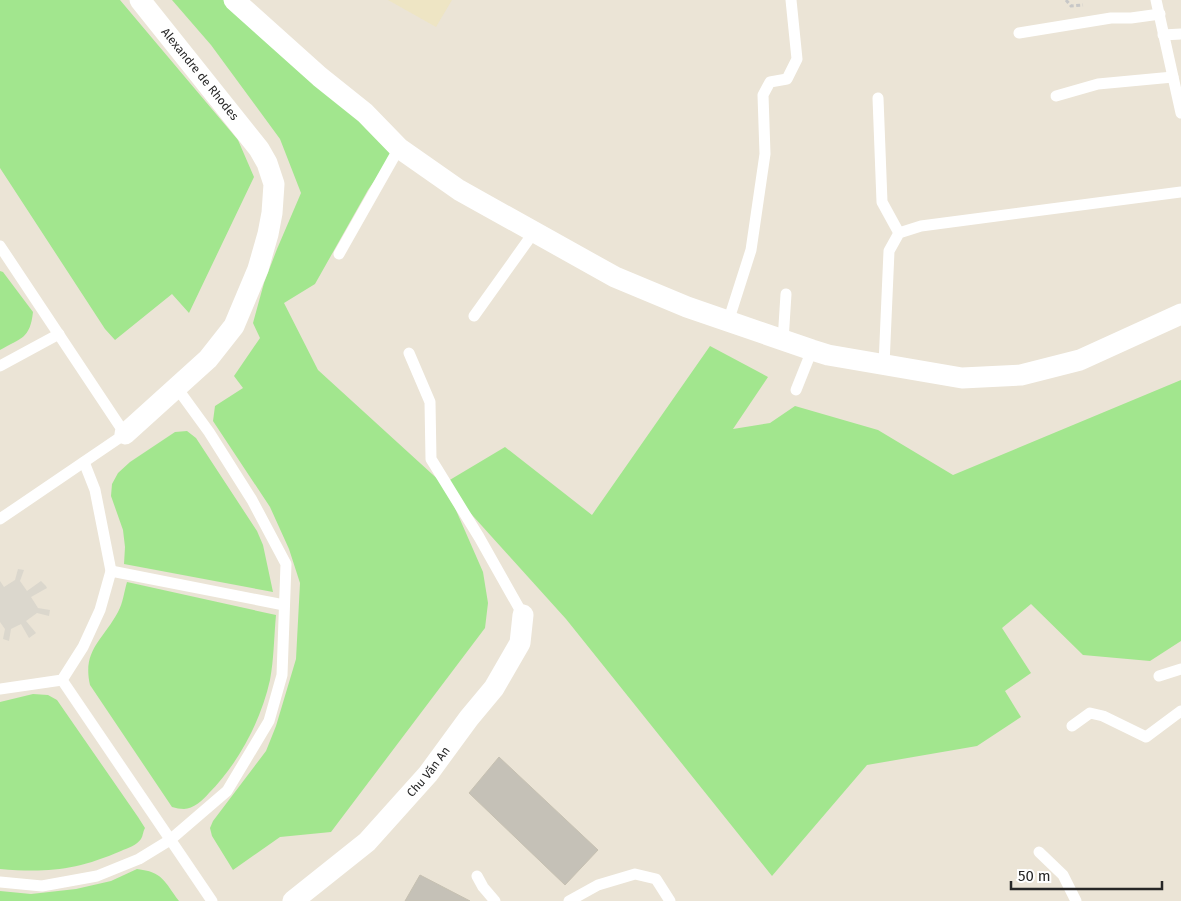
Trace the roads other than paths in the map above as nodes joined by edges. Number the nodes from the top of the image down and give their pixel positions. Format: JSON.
{"nodes":[{"id":1,"x":140,"y":0,"type":"edge"},
{"id":2,"x":234,"y":0,"type":"edge"},
{"id":3,"x":791,"y":0,"type":"edge"},
{"id":4,"x":1156,"y":0,"type":"edge"},
{"id":5,"x":1160,"y":14,"type":"junction"},
{"id":6,"x":1019,"y":33,"type":"dead end"},
{"id":7,"x":1181,"y":34,"type":"edge"},
{"id":8,"x":1163,"y":35,"type":"junction"},
{"id":9,"x":1173,"y":77,"type":"junction"},
{"id":10,"x":1056,"y":96,"type":"dead end"},
{"id":11,"x":878,"y":98,"type":"dead end"},
{"id":12,"x":1181,"y":113,"type":"edge"},
{"id":13,"x":399,"y":148,"type":"junction"},
{"id":14,"x":1181,"y":192,"type":"edge"},
{"id":15,"x":534,"y":232,"type":"junction"},
{"id":16,"x":899,"y":233,"type":"junction"},
{"id":17,"x":0,"y":246,"type":"edge"},
{"id":18,"x":338,"y":254,"type":"dead end"},
{"id":19,"x":786,"y":294,"type":"dead end"},
{"id":20,"x":1181,"y":314,"type":"edge"},
{"id":21,"x":474,"y":316,"type":"dead end"},
{"id":22,"x":728,"y":322,"type":"junction"},
{"id":23,"x":59,"y":334,"type":"junction"},
{"id":24,"x":783,"y":341,"type":"junction"},
{"id":25,"x":812,"y":350,"type":"junction"},
{"id":26,"x":409,"y":353,"type":"dead end"},
{"id":27,"x":884,"y":365,"type":"junction"},
{"id":28,"x":0,"y":366,"type":"edge"},
{"id":29,"x":177,"y":388,"type":"junction"},
{"id":30,"x":796,"y":390,"type":"dead end"},
{"id":31,"x":125,"y":434,"type":"junction"},
{"id":32,"x":84,"y":462,"type":"junction"},
{"id":33,"x":0,"y":519,"type":"edge"},
{"id":34,"x":111,"y":571,"type":"junction"},
{"id":35,"x":284,"y":605,"type":"junction"},
{"id":36,"x":523,"y":615,"type":"joint"},
{"id":37,"x":1181,"y":669,"type":"edge"},
{"id":38,"x":1159,"y":676,"type":"dead end"},
{"id":39,"x":62,"y":680,"type":"junction"},
{"id":40,"x":0,"y":688,"type":"edge"},
{"id":41,"x":1181,"y":711,"type":"edge"},
{"id":42,"x":1072,"y":726,"type":"dead end"},
{"id":43,"x":170,"y":840,"type":"junction"},
{"id":44,"x":1039,"y":852,"type":"dead end"},
{"id":45,"x":477,"y":876,"type":"dead end"},
{"id":46,"x":0,"y":882,"type":"edge"},
{"id":47,"x":212,"y":901,"type":"edge"},
{"id":48,"x":293,"y":901,"type":"edge"},
{"id":49,"x":495,"y":901,"type":"edge"},
{"id":50,"x":569,"y":901,"type":"edge"},
{"id":51,"x":670,"y":901,"type":"edge"},
{"id":52,"x":1076,"y":901,"type":"edge"}],
"edges":[{"from":1,"to":29,"type":"street","name":"Alexandre de Rhodes"},
{"from":2,"to":13,"type":"street"},
{"from":3,"to":22,"type":"lane"},
{"from":4,"to":5,"type":"lane"},
{"from":5,"to":6,"type":"lane"},
{"from":5,"to":8,"type":"lane"},
{"from":7,"to":8,"type":"lane"},
{"from":8,"to":9,"type":"lane"},
{"from":9,"to":10,"type":"lane"},
{"from":9,"to":12,"type":"lane"},
{"from":11,"to":16,"type":"lane"},
{"from":13,"to":15,"type":"street"},
{"from":13,"to":18,"type":"lane"},
{"from":14,"to":16,"type":"lane"},
{"from":15,"to":21,"type":"lane"},
{"from":15,"to":22,"type":"street"},
{"from":16,"to":27,"type":"lane"},
{"from":17,"to":23,"type":"lane"},
{"from":19,"to":24,"type":"lane"},
{"from":20,"to":27,"type":"street"},
{"from":22,"to":24,"type":"street"},
{"from":23,"to":28,"type":"lane"},
{"from":23,"to":31,"type":"lane"},
{"from":24,"to":25,"type":"street"},
{"from":25,"to":27,"type":"street"},
{"from":25,"to":30,"type":"lane"},
{"from":26,"to":36,"type":"lane"},
{"from":29,"to":31,"type":"street","name":"Alexandre de Rhodes"},
{"from":29,"to":35,"type":"lane"},
{"from":31,"to":32,"type":"lane"},
{"from":32,"to":33,"type":"lane"},
{"from":32,"to":34,"type":"lane"},
{"from":34,"to":35,"type":"lane"},
{"from":34,"to":39,"type":"lane"},
{"from":35,"to":43,"type":"lane"},
{"from":36,"to":48,"type":"street","name":"Chu Văn An"},
{"from":37,"to":38,"type":"lane"},
{"from":39,"to":40,"type":"lane"},
{"from":39,"to":43,"type":"lane"},
{"from":41,"to":42,"type":"lane"},
{"from":43,"to":46,"type":"lane"},
{"from":43,"to":47,"type":"lane"},
{"from":44,"to":52,"type":"lane"},
{"from":45,"to":49,"type":"lane"},
{"from":50,"to":51,"type":"lane"}]}
